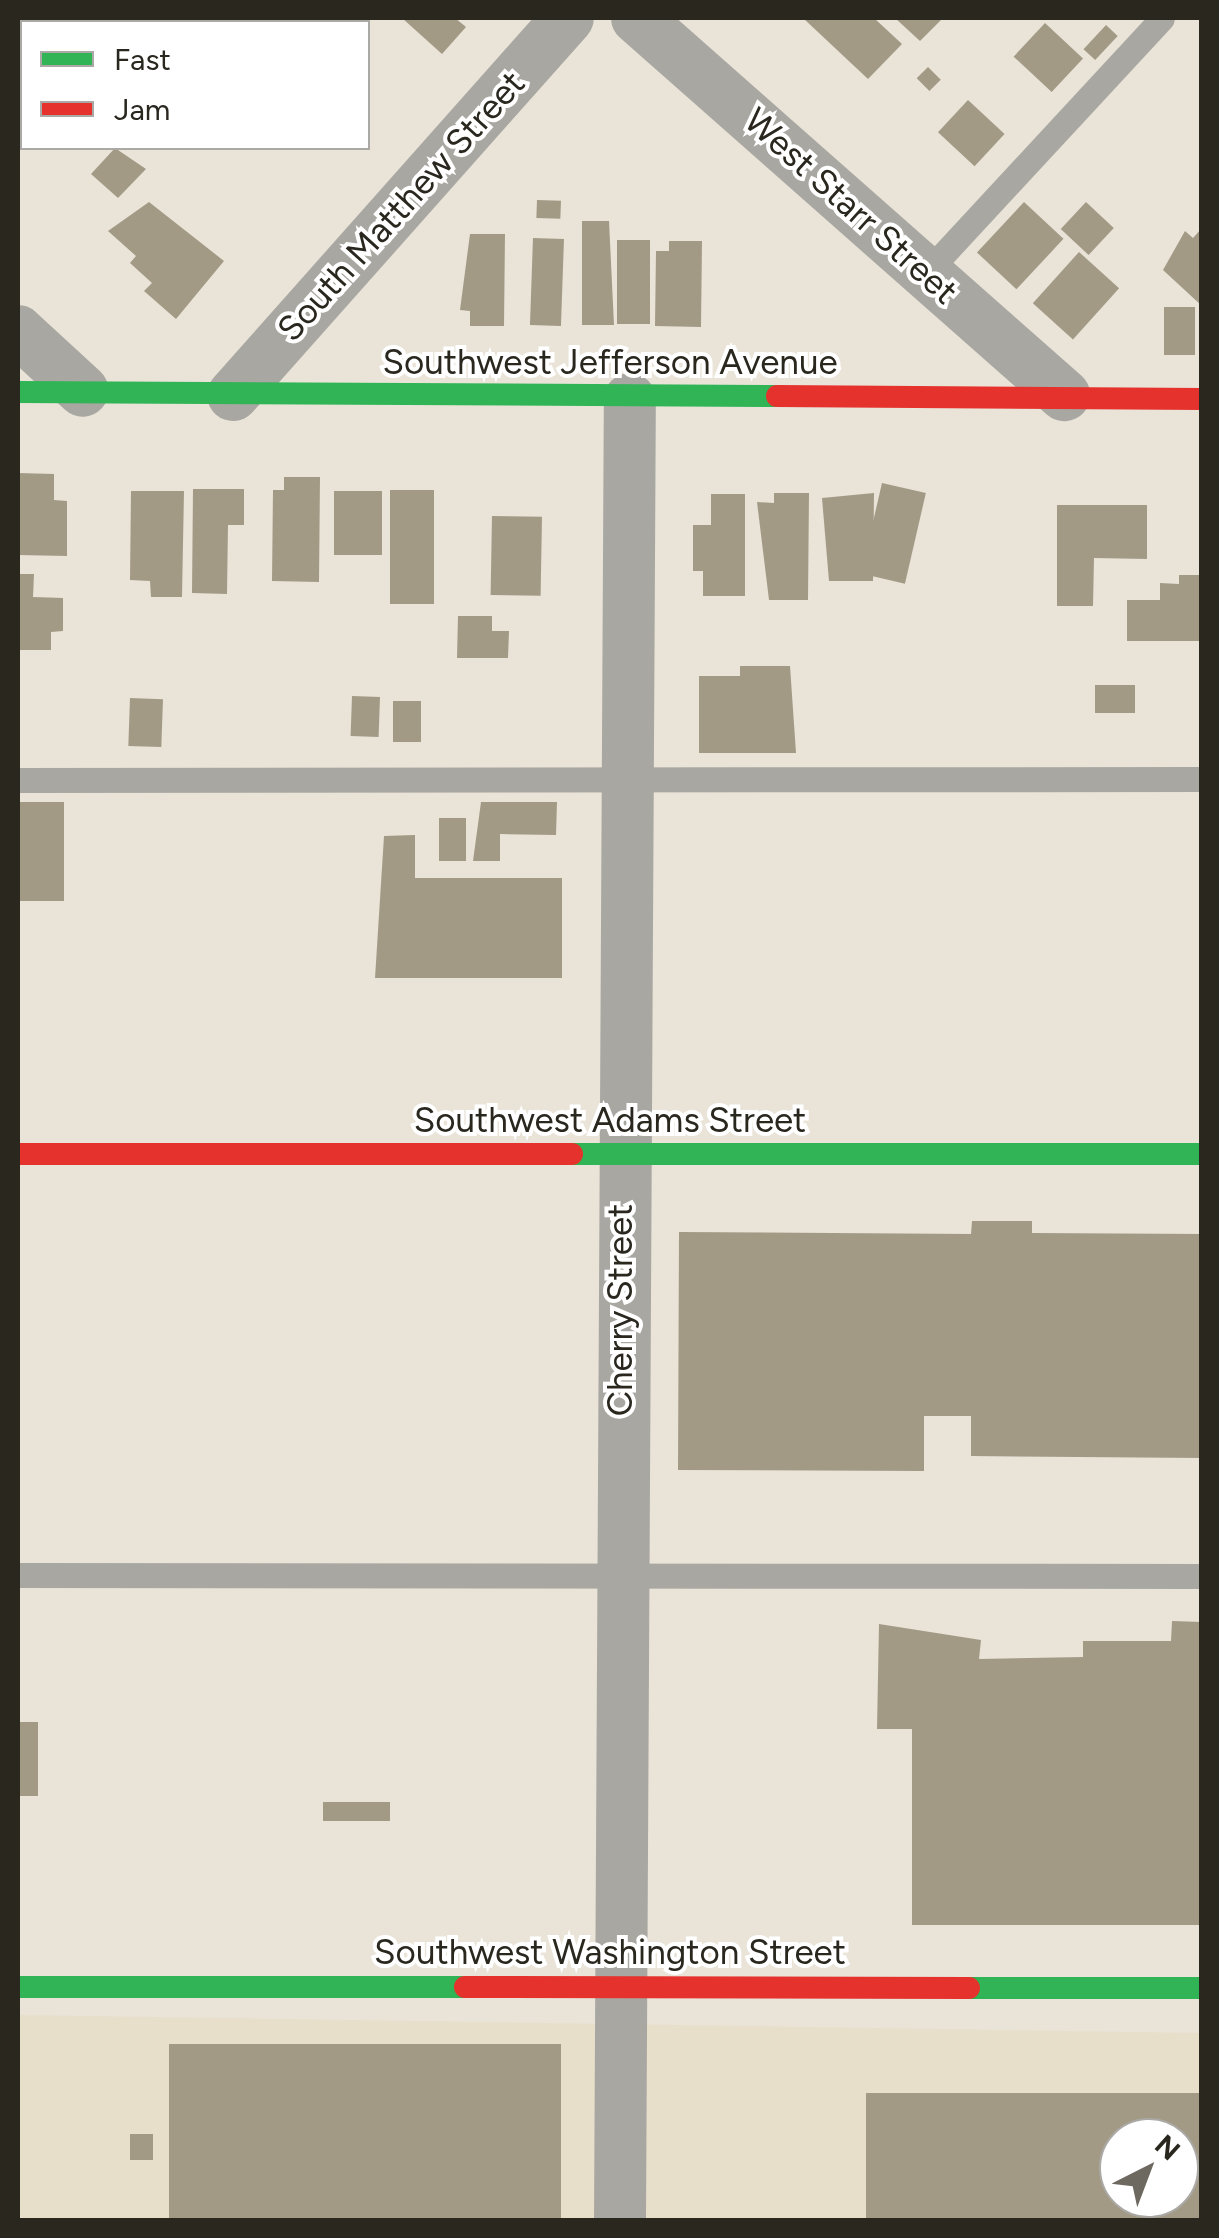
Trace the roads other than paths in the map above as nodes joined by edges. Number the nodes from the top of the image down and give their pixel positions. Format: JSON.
{"nodes":[{"id":1,"x":568,"y":18,"type":"edge"},
{"id":2,"x":1162,"y":18,"type":"edge"},
{"id":3,"x":656,"y":23,"type":"edge"},
{"id":4,"x":926,"y":273,"type":"junction"},
{"id":5,"x":18,"y":331,"type":"edge"},
{"id":6,"x":83,"y":391,"type":"junction"},
{"id":7,"x":18,"y":392,"type":"edge"},
{"id":8,"x":1064,"y":395,"type":"junction"},
{"id":9,"x":233,"y":396,"type":"junction"},
{"id":10,"x":630,"y":399,"type":"junction"},
{"id":11,"x":1202,"y":399,"type":"edge"},
{"id":12,"x":625,"y":776,"type":"junction"},
{"id":13,"x":18,"y":780,"type":"edge"},
{"id":14,"x":1202,"y":780,"type":"edge"},
{"id":15,"x":18,"y":1154,"type":"edge"},
{"id":16,"x":1202,"y":1154,"type":"edge"},
{"id":17,"x":620,"y":1155,"type":"junction"},
{"id":18,"x":18,"y":1575,"type":"edge"},
{"id":19,"x":620,"y":1575,"type":"junction"},
{"id":20,"x":1202,"y":1576,"type":"edge"},
{"id":21,"x":622,"y":1986,"type":"junction"},
{"id":22,"x":18,"y":1987,"type":"edge"},
{"id":23,"x":1202,"y":1988,"type":"edge"},
{"id":24,"x":620,"y":2220,"type":"edge"}],
"edges":[{"from":1,"to":9,"type":"street","name":"South Matthew Street"},
{"from":2,"to":4,"type":"lane"},
{"from":3,"to":4,"type":"street","name":"West Starr Street"},
{"from":4,"to":8,"type":"street","name":"West Starr Street"},
{"from":5,"to":6,"type":"street"},
{"from":6,"to":7,"type":"main road","name":"Southwest Jefferson Avenue"},
{"from":6,"to":9,"type":"main road","name":"Southwest Jefferson Avenue"},
{"from":8,"to":10,"type":"main road","name":"Southwest Jefferson Avenue"},
{"from":8,"to":11,"type":"main road","name":"Southwest Jefferson Avenue"},
{"from":9,"to":10,"type":"main road","name":"Southwest Jefferson Avenue"},
{"from":10,"to":12,"type":"street","name":"Cherry Street"},
{"from":12,"to":13,"type":"lane"},
{"from":12,"to":14,"type":"lane"},
{"from":12,"to":17,"type":"street","name":"Cherry Street"},
{"from":15,"to":17,"type":"main road","name":"Southwest Adams Street"},
{"from":16,"to":17,"type":"main road","name":"Southwest Adams Street"},
{"from":17,"to":19,"type":"street","name":"Cherry Street"},
{"from":18,"to":19,"type":"lane"},
{"from":19,"to":20,"type":"lane"},
{"from":19,"to":21,"type":"street","name":"Cherry Street"},
{"from":21,"to":22,"type":"main road","name":"Southwest Washington Street"},
{"from":21,"to":23,"type":"main road","name":"Southwest Washington Street"},
{"from":21,"to":24,"type":"street","name":"Cherry Street"}]}
